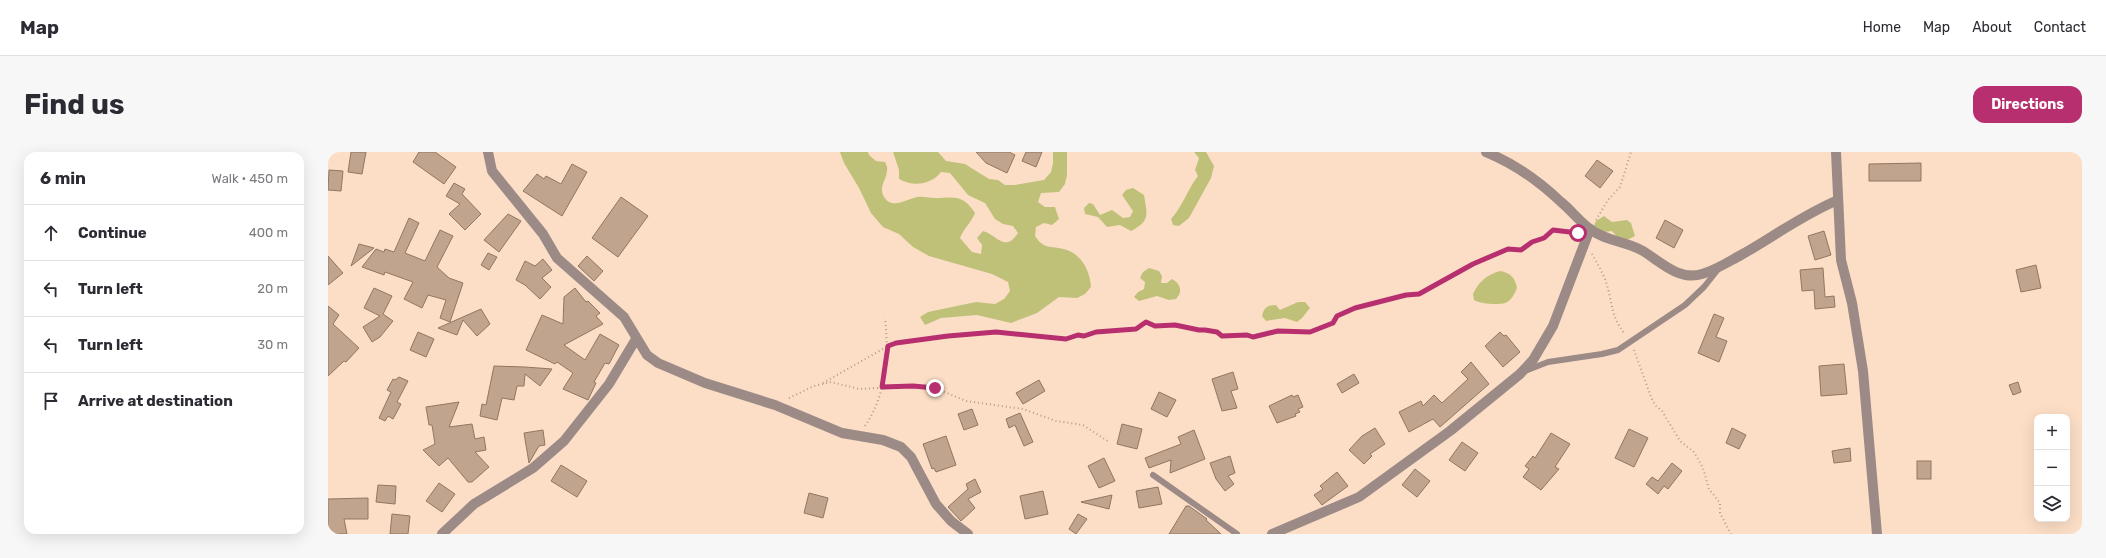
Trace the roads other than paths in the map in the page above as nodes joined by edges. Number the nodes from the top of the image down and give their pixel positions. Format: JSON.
{"nodes":[{"id":1,"x":488,"y":152,"type":"edge"},
{"id":2,"x":1486,"y":152,"type":"edge"},
{"id":3,"x":1836,"y":152,"type":"edge"},
{"id":4,"x":1838,"y":200,"type":"junction"},
{"id":5,"x":1586,"y":231,"type":"junction"},
{"id":6,"x":1720,"y":266,"type":"junction"},
{"id":7,"x":636,"y":339,"type":"junction"},
{"id":8,"x":1520,"y":374,"type":"junction"},
{"id":9,"x":1154,"y":475,"type":"dead end"},
{"id":10,"x":442,"y":534,"type":"edge"},
{"id":11,"x":968,"y":534,"type":"edge"},
{"id":12,"x":1237,"y":534,"type":"edge"},
{"id":13,"x":1272,"y":534,"type":"edge"},
{"id":14,"x":1877,"y":534,"type":"edge"}],
"edges":[{"from":1,"to":7,"type":"street"},
{"from":2,"to":5,"type":"street"},
{"from":3,"to":4,"type":"street"},
{"from":4,"to":6,"type":"street"},
{"from":4,"to":14,"type":"street"},
{"from":5,"to":6,"type":"street"},
{"from":5,"to":8,"type":"street"},
{"from":6,"to":8,"type":"lane"},
{"from":7,"to":10,"type":"street"},
{"from":7,"to":11,"type":"street"},
{"from":8,"to":13,"type":"street"},
{"from":9,"to":12,"type":"lane"}]}
